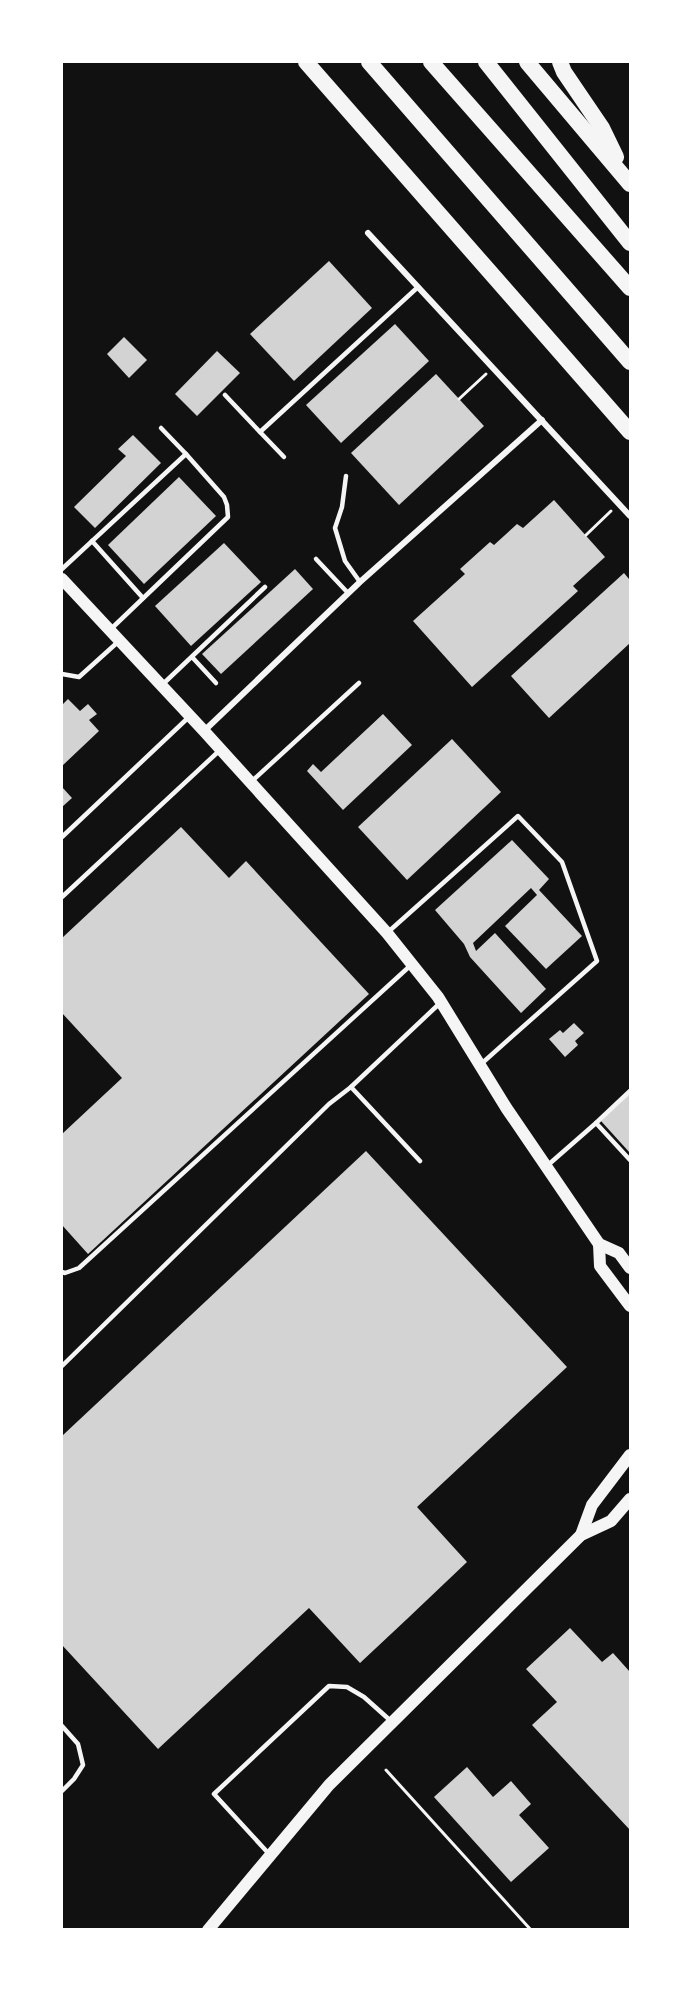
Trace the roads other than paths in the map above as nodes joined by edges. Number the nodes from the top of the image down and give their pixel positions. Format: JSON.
{"nodes":[{"id":1,"x":306,"y":62,"type":"edge"},
{"id":2,"x":369,"y":62,"type":"edge"},
{"id":3,"x":431,"y":62,"type":"edge"},
{"id":4,"x":486,"y":62,"type":"edge"},
{"id":5,"x":527,"y":62,"type":"edge"},
{"id":6,"x":560,"y":62,"type":"edge"},
{"id":7,"x":629,"y":182,"type":"edge"},
{"id":8,"x":368,"y":233,"type":"dead end"},
{"id":9,"x":630,"y":243,"type":"edge"},
{"id":10,"x":418,"y":287,"type":"junction"},
{"id":11,"x":630,"y":288,"type":"edge"},
{"id":12,"x":630,"y":362,"type":"edge"},
{"id":13,"x":225,"y":394,"type":"dead end"},
{"id":14,"x":542,"y":420,"type":"junction"},
{"id":15,"x":161,"y":428,"type":"dead end"},
{"id":16,"x":260,"y":432,"type":"junction"},
{"id":17,"x":630,"y":432,"type":"edge"},
{"id":18,"x":186,"y":454,"type":"junction"},
{"id":19,"x":284,"y":457,"type":"dead end"},
{"id":20,"x":346,"y":476,"type":"dead end"},
{"id":21,"x":630,"y":516,"type":"edge"},
{"id":22,"x":92,"y":541,"type":"junction"},
{"id":23,"x":316,"y":559,"type":"dead end"},
{"id":24,"x":62,"y":568,"type":"edge"},
{"id":25,"x":62,"y":579,"type":"edge"},
{"id":26,"x":360,"y":582,"type":"junction"},
{"id":27,"x":265,"y":587,"type":"dead end"},
{"id":28,"x":348,"y":593,"type":"junction"},
{"id":29,"x":143,"y":598,"type":"junction"},
{"id":30,"x":110,"y":630,"type":"junction"},
{"id":31,"x":120,"y":641,"type":"junction"},
{"id":32,"x":192,"y":657,"type":"junction"},
{"id":33,"x":62,"y":674,"type":"edge"},
{"id":34,"x":216,"y":683,"type":"dead end"},
{"id":35,"x":359,"y":683,"type":"dead end"},
{"id":36,"x":161,"y":686,"type":"junction"},
{"id":37,"x":190,"y":717,"type":"junction"},
{"id":38,"x":204,"y":730,"type":"junction"},
{"id":39,"x":221,"y":749,"type":"junction"},
{"id":40,"x":250,"y":782,"type":"junction"},
{"id":41,"x":62,"y":837,"type":"edge"},
{"id":42,"x":62,"y":897,"type":"edge"},
{"id":43,"x":387,"y":933,"type":"junction"},
{"id":44,"x":412,"y":964,"type":"junction"},
{"id":45,"x":441,"y":1002,"type":"junction"},
{"id":46,"x":480,"y":1065,"type":"junction"},
{"id":47,"x":351,"y":1087,"type":"junction"},
{"id":48,"x":630,"y":1091,"type":"edge"},
{"id":49,"x":596,"y":1123,"type":"junction"},
{"id":50,"x":630,"y":1160,"type":"edge"},
{"id":51,"x":420,"y":1161,"type":"dead end"},
{"id":52,"x":546,"y":1167,"type":"junction"},
{"id":53,"x":599,"y":1244,"type":"junction"},
{"id":54,"x":630,"y":1268,"type":"edge"},
{"id":55,"x":62,"y":1272,"type":"edge"},
{"id":56,"x":630,"y":1306,"type":"edge"},
{"id":57,"x":62,"y":1366,"type":"edge"},
{"id":58,"x":630,"y":1455,"type":"edge"},
{"id":59,"x":630,"y":1499,"type":"edge"},
{"id":60,"x":581,"y":1535,"type":"junction"},
{"id":61,"x":392,"y":1722,"type":"junction"},
{"id":62,"x":62,"y":1726,"type":"edge"},
{"id":63,"x":62,"y":1791,"type":"edge"},
{"id":64,"x":270,"y":1855,"type":"junction"},
{"id":65,"x":208,"y":1929,"type":"edge"}],
"edges":[{"from":1,"to":17,"type":"highway"},
{"from":2,"to":12,"type":"highway"},
{"from":3,"to":11,"type":"highway"},
{"from":4,"to":9,"type":"highway"},
{"from":5,"to":7,"type":"highway"},
{"from":6,"to":7,"type":"highway"},
{"from":8,"to":10,"type":"street"},
{"from":10,"to":14,"type":"street"},
{"from":10,"to":16,"type":"lane"},
{"from":13,"to":16,"type":"lane"},
{"from":14,"to":21,"type":"street"},
{"from":14,"to":26,"type":"street"},
{"from":15,"to":18,"type":"lane"},
{"from":16,"to":19,"type":"lane"},
{"from":18,"to":22,"type":"lane"},
{"from":18,"to":29,"type":"lane"},
{"from":20,"to":26,"type":"lane"},
{"from":22,"to":24,"type":"lane"},
{"from":22,"to":29,"type":"lane"},
{"from":23,"to":28,"type":"lane"},
{"from":25,"to":30,"type":"main road"},
{"from":26,"to":28,"type":"street"},
{"from":27,"to":32,"type":"lane"},
{"from":28,"to":38,"type":"street"},
{"from":29,"to":30,"type":"lane"},
{"from":30,"to":31,"type":"main road"},
{"from":31,"to":33,"type":"lane"},
{"from":31,"to":36,"type":"main road"},
{"from":32,"to":34,"type":"lane"},
{"from":32,"to":36,"type":"lane"},
{"from":35,"to":40,"type":"lane"},
{"from":36,"to":37,"type":"main road"},
{"from":37,"to":38,"type":"main road"},
{"from":37,"to":41,"type":"lane"},
{"from":38,"to":39,"type":"main road"},
{"from":39,"to":40,"type":"main road"},
{"from":39,"to":42,"type":"lane"},
{"from":40,"to":43,"type":"main road"},
{"from":43,"to":44,"type":"main road"},
{"from":43,"to":46,"type":"lane"},
{"from":44,"to":45,"type":"main road"},
{"from":44,"to":55,"type":"lane"},
{"from":45,"to":46,"type":"main road"},
{"from":45,"to":47,"type":"lane"},
{"from":46,"to":52,"type":"main road"},
{"from":47,"to":51,"type":"lane"},
{"from":47,"to":57,"type":"lane"},
{"from":48,"to":49,"type":"lane"},
{"from":49,"to":50,"type":"lane"},
{"from":49,"to":52,"type":"lane"},
{"from":52,"to":53,"type":"main road"},
{"from":53,"to":54,"type":"main road"},
{"from":53,"to":56,"type":"main road"},
{"from":58,"to":60,"type":"main road"},
{"from":59,"to":60,"type":"main road"},
{"from":60,"to":61,"type":"main road"},
{"from":61,"to":64,"type":"main road"},
{"from":61,"to":64,"type":"lane"},
{"from":62,"to":63,"type":"lane"},
{"from":64,"to":65,"type":"main road"}]}
